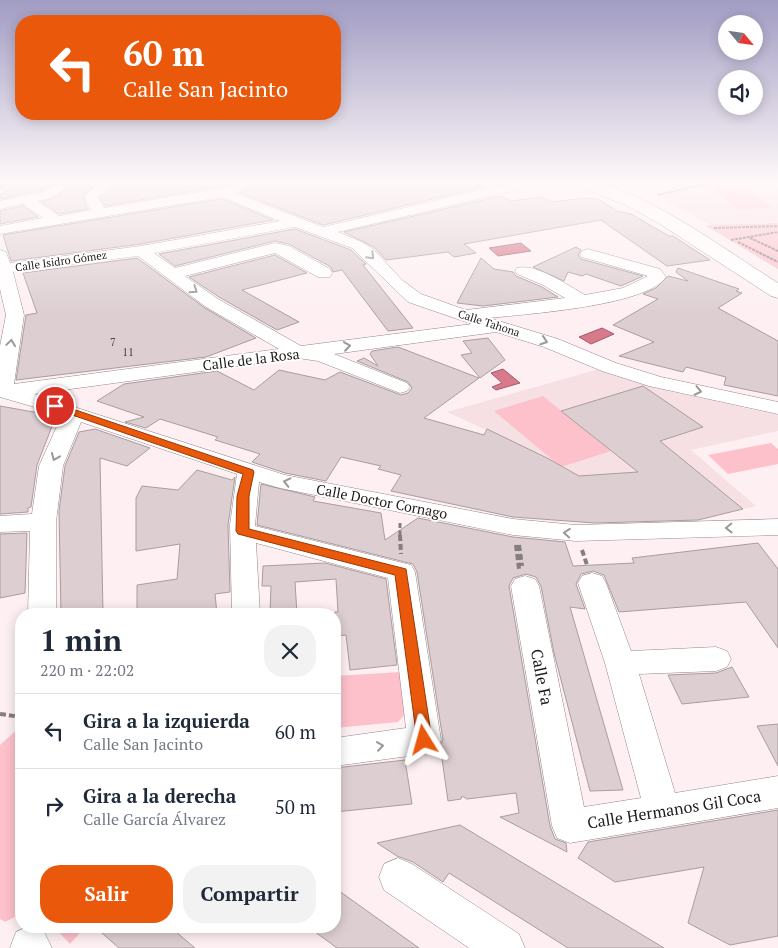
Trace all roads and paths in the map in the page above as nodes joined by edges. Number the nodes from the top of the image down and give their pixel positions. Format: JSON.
{"nodes":[{"id":1,"x":22,"y":224,"type":"edge"},
{"id":2,"x":284,"y":224,"type":"edge"},
{"id":3,"x":301,"y":224,"type":"edge"},
{"id":4,"x":353,"y":224,"type":"edge"},
{"id":5,"x":673,"y":224,"type":"edge"},
{"id":6,"x":688,"y":224,"type":"edge"},
{"id":7,"x":778,"y":226,"type":"edge"},
{"id":8,"x":0,"y":230,"type":"edge"},
{"id":9,"x":320,"y":232,"type":"junction"},
{"id":10,"x":720,"y":232,"type":"dead end"},
{"id":11,"x":778,"y":232,"type":"edge"},
{"id":12,"x":727,"y":236,"type":"dead end"},
{"id":13,"x":750,"y":238,"type":"junction"},
{"id":14,"x":733,"y":240,"type":"junction"},
{"id":15,"x":140,"y":251,"type":"junction"},
{"id":16,"x":778,"y":251,"type":"edge"},
{"id":17,"x":588,"y":254,"type":"dead end"},
{"id":18,"x":778,"y":262,"type":"edge"},
{"id":19,"x":1,"y":264,"type":"edge"},
{"id":20,"x":523,"y":271,"type":"dead end"},
{"id":21,"x":324,"y":273,"type":"dead end"},
{"id":22,"x":172,"y":274,"type":"junction"},
{"id":23,"x":778,"y":280,"type":"edge"},
{"id":24,"x":778,"y":292,"type":"edge"},
{"id":25,"x":584,"y":302,"type":"junction"},
{"id":26,"x":470,"y":314,"type":"junction"},
{"id":27,"x":497,"y":326,"type":"junction"},
{"id":28,"x":299,"y":353,"type":"junction"},
{"id":29,"x":70,"y":382,"type":"junction"},
{"id":30,"x":400,"y":387,"type":"dead end"},
{"id":31,"x":3,"y":391,"type":"edge"},
{"id":32,"x":778,"y":408,"type":"edge"},
{"id":33,"x":65,"y":409,"type":"junction"},
{"id":34,"x":249,"y":472,"type":"junction"},
{"id":35,"x":400,"y":504,"type":"junction"},
{"id":36,"x":43,"y":522,"type":"junction"},
{"id":37,"x":0,"y":524,"type":"edge"},
{"id":38,"x":514,"y":527,"type":"junction"},
{"id":39,"x":778,"y":527,"type":"edge"},
{"id":40,"x":243,"y":531,"type":"junction"},
{"id":41,"x":401,"y":572,"type":"junction"},
{"id":42,"x":592,"y":583,"type":"dead end"},
{"id":43,"x":525,"y":586,"type":"joint"},
{"id":44,"x":42,"y":608,"type":"edge"},
{"id":45,"x":246,"y":608,"type":"edge"},
{"id":46,"x":716,"y":659,"type":"dead end"},
{"id":47,"x":620,"y":663,"type":"junction"},
{"id":48,"x":0,"y":714,"type":"edge"},
{"id":49,"x":15,"y":716,"type":"edge"},
{"id":50,"x":341,"y":751,"type":"edge"},
{"id":51,"x":778,"y":792,"type":"edge"},
{"id":52,"x":662,"y":810,"type":"junction"},
{"id":53,"x":570,"y":826,"type":"joint"},
{"id":54,"x":398,"y":877,"type":"dead end"},
{"id":55,"x":505,"y":948,"type":"edge"}],
"edges":[{"from":1,"to":8,"type":"street"},
{"from":2,"to":15,"type":"street","name":"Calle Isidro Gómez"},
{"from":3,"to":9,"type":"street","name":"Calle Tahona"},
{"from":4,"to":9,"type":"street"},
{"from":5,"to":24,"type":"main road"},
{"from":6,"to":23,"type":"main road"},
{"from":7,"to":10,"type":"path"},
{"from":9,"to":26,"type":"street","name":"Calle Tahona","one_way":true},
{"from":11,"to":13,"type":"path"},
{"from":12,"to":14,"type":"path"},
{"from":13,"to":14,"type":"path"},
{"from":13,"to":16,"type":"path"},
{"from":14,"to":18,"type":"path"},
{"from":15,"to":19,"type":"street","name":"Calle Isidro Gómez"},
{"from":15,"to":22,"type":"street"},
{"from":17,"to":25,"type":"street"},
{"from":31,"to":19,"type":"street","one_way":true},
{"from":20,"to":25,"type":"street"},
{"from":21,"to":22,"type":"street"},
{"from":22,"to":28,"type":"street","one_way":true},
{"from":25,"to":26,"type":"street"},
{"from":26,"to":27,"type":"street","name":"Calle Tahona"},
{"from":28,"to":27,"type":"street","name":"Calle de la Rosa","one_way":true},
{"from":27,"to":32,"type":"street","name":"Calle Tahona","one_way":true},
{"from":28,"to":29,"type":"street","name":"Calle de la Rosa"},
{"from":28,"to":30,"type":"street"},
{"from":29,"to":31,"type":"street","name":"Calle de la Rosa"},
{"from":29,"to":33,"type":"street"},
{"from":31,"to":33,"type":"street","name":"Calle Doctor Cornago"},
{"from":33,"to":34,"type":"street","name":"Calle Doctor Cornago"},
{"from":33,"to":36,"type":"street","one_way":true},
{"from":35,"to":34,"type":"street","name":"Calle Doctor Cornago","one_way":true},
{"from":34,"to":40,"type":"street"},
{"from":35,"to":38,"type":"street","name":"Calle Doctor Cornago"},
{"from":35,"to":41,"type":"path"},
{"from":36,"to":37,"type":"street"},
{"from":36,"to":44,"type":"street"},
{"from":39,"to":38,"type":"street","name":"Calle Doctor Cornago","one_way":true},
{"from":38,"to":43,"type":"path"},
{"from":40,"to":41,"type":"street"},
{"from":40,"to":45,"type":"street"},
{"from":50,"to":41,"type":"street","one_way":true},
{"from":42,"to":47,"type":"street"},
{"from":43,"to":53,"type":"street","name":"Calle Fa"},
{"from":46,"to":47,"type":"street"},
{"from":47,"to":52,"type":"street"},
{"from":48,"to":49,"type":"path"},
{"from":51,"to":52,"type":"street","name":"Calle Hermanos Gil Coca"},
{"from":52,"to":53,"type":"street","name":"Calle Hermanos Gil Coca"},
{"from":54,"to":55,"type":"street"}]}
